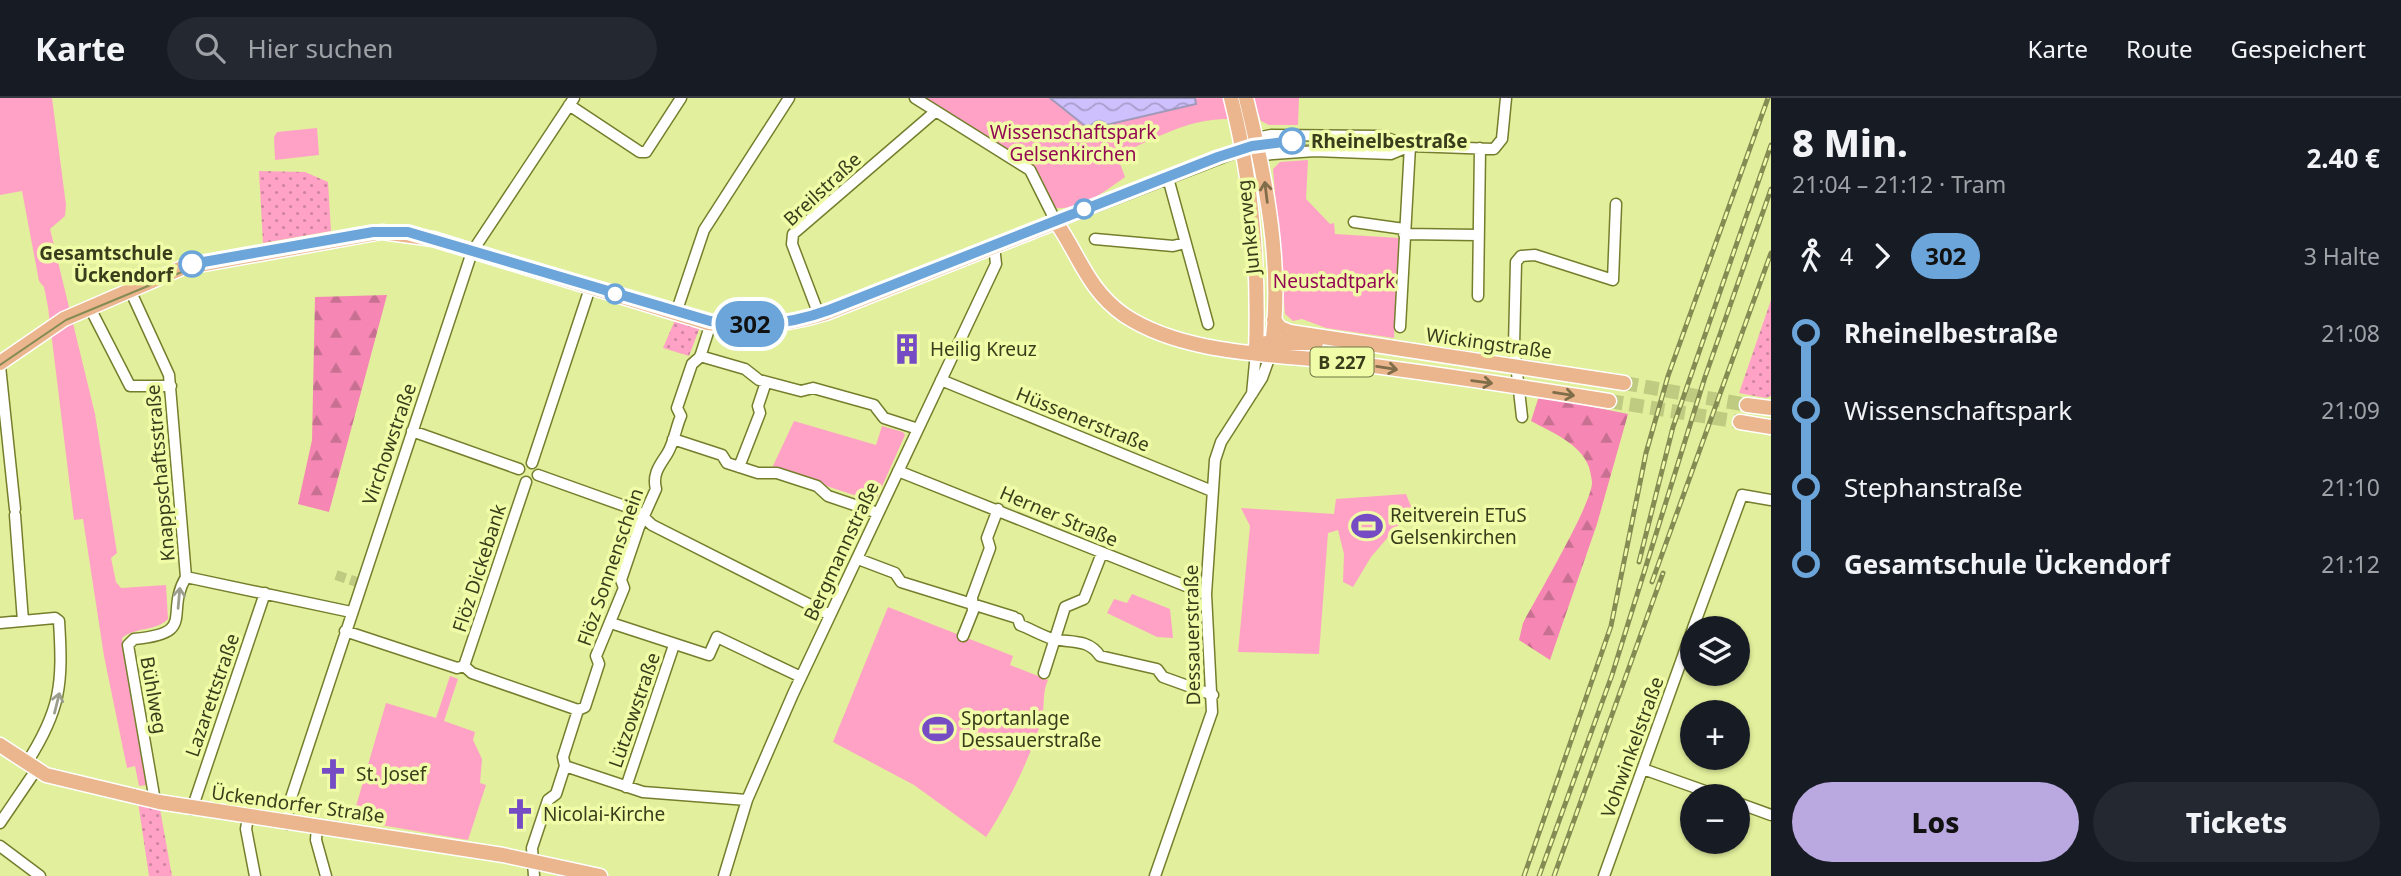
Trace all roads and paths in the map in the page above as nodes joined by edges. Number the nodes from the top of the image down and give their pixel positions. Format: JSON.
{"nodes":[{"id":1,"x":681,"y":98,"type":"edge"},
{"id":2,"x":789,"y":98,"type":"edge"},
{"id":3,"x":915,"y":98,"type":"edge"},
{"id":4,"x":1231,"y":98,"type":"edge"},
{"id":5,"x":1246,"y":98,"type":"edge"},
{"id":6,"x":1506,"y":98,"type":"edge"},
{"id":7,"x":571,"y":102,"type":"edge"},
{"id":8,"x":936,"y":110,"type":"junction"},
{"id":9,"x":1256,"y":138,"type":"junction"},
{"id":10,"x":1409,"y":146,"type":"junction"},
{"id":11,"x":1480,"y":148,"type":"junction"},
{"id":12,"x":1242,"y":150,"type":"junction"},
{"id":13,"x":1260,"y":155,"type":"junction"},
{"id":14,"x":1168,"y":178,"type":"junction"},
{"id":15,"x":1616,"y":204,"type":"dead end"},
{"id":16,"x":1056,"y":222,"type":"junction"},
{"id":17,"x":1354,"y":222,"type":"dead end"},
{"id":18,"x":1404,"y":231,"type":"junction"},
{"id":19,"x":1478,"y":235,"type":"junction"},
{"id":20,"x":1095,"y":239,"type":"dead end"},
{"id":21,"x":1185,"y":243,"type":"junction"},
{"id":22,"x":994,"y":246,"type":"junction"},
{"id":23,"x":472,"y":252,"type":"junction"},
{"id":24,"x":590,"y":288,"type":"junction"},
{"id":25,"x":130,"y":290,"type":"junction"},
{"id":26,"x":1478,"y":296,"type":"dead end"},
{"id":27,"x":90,"y":307,"type":"junction"},
{"id":28,"x":676,"y":313,"type":"junction"},
{"id":29,"x":819,"y":315,"type":"junction"},
{"id":30,"x":1274,"y":320,"type":"junction"},
{"id":31,"x":711,"y":323,"type":"junction"},
{"id":32,"x":1208,"y":324,"type":"dead end"},
{"id":33,"x":1400,"y":327,"type":"dead end"},
{"id":34,"x":1349,"y":342,"type":"junction"},
{"id":35,"x":1256,"y":347,"type":"junction"},
{"id":36,"x":1272,"y":348,"type":"junction"},
{"id":37,"x":700,"y":356,"type":"junction"},
{"id":38,"x":0,"y":364,"type":"edge"},
{"id":39,"x":1516,"y":366,"type":"junction"},
{"id":40,"x":941,"y":380,"type":"junction"},
{"id":41,"x":766,"y":382,"type":"junction"},
{"id":42,"x":1624,"y":383,"type":"tunnel mouth"},
{"id":43,"x":170,"y":386,"type":"junction"},
{"id":44,"x":1519,"y":387,"type":"junction"},
{"id":45,"x":1252,"y":394,"type":"junction"},
{"id":46,"x":1609,"y":401,"type":"tunnel mouth"},
{"id":47,"x":1522,"y":417,"type":"dead end"},
{"id":48,"x":1740,"y":422,"type":"tunnel mouth"},
{"id":49,"x":1771,"y":427,"type":"edge"},
{"id":50,"x":918,"y":429,"type":"junction"},
{"id":51,"x":412,"y":431,"type":"junction"},
{"id":52,"x":673,"y":439,"type":"junction"},
{"id":53,"x":532,"y":463,"type":"junction"},
{"id":54,"x":739,"y":467,"type":"junction"},
{"id":55,"x":519,"y":469,"type":"junction"},
{"id":56,"x":898,"y":471,"type":"junction"},
{"id":57,"x":538,"y":475,"type":"junction"},
{"id":58,"x":526,"y":482,"type":"junction"},
{"id":59,"x":1212,"y":491,"type":"junction"},
{"id":60,"x":13,"y":493,"type":"junction"},
{"id":61,"x":0,"y":494,"type":"edge"},
{"id":62,"x":1771,"y":500,"type":"edge"},
{"id":63,"x":998,"y":509,"type":"junction"},
{"id":64,"x":878,"y":513,"type":"junction"},
{"id":65,"x":645,"y":517,"type":"junction"},
{"id":66,"x":1102,"y":553,"type":"junction"},
{"id":67,"x":858,"y":559,"type":"junction"},
{"id":68,"x":186,"y":577,"type":"junction"},
{"id":69,"x":265,"y":593,"type":"junction"},
{"id":70,"x":1206,"y":594,"type":"junction"},
{"id":71,"x":972,"y":603,"type":"junction"},
{"id":72,"x":351,"y":611,"type":"junction"},
{"id":73,"x":830,"y":615,"type":"junction"},
{"id":74,"x":1698,"y":616,"type":"edge"},
{"id":75,"x":23,"y":621,"type":"junction"},
{"id":76,"x":0,"y":623,"type":"edge"},
{"id":77,"x":611,"y":624,"type":"junction"},
{"id":78,"x":345,"y":631,"type":"junction"},
{"id":79,"x":963,"y":636,"type":"dead end"},
{"id":80,"x":1055,"y":640,"type":"junction"},
{"id":81,"x":674,"y":645,"type":"junction"},
{"id":82,"x":1680,"y":665,"type":"edge"},
{"id":83,"x":464,"y":666,"type":"junction"},
{"id":84,"x":1044,"y":673,"type":"dead end"},
{"id":85,"x":801,"y":677,"type":"junction"},
{"id":86,"x":1213,"y":695,"type":"junction"},
{"id":87,"x":578,"y":710,"type":"junction"},
{"id":88,"x":0,"y":746,"type":"edge"},
{"id":89,"x":565,"y":766,"type":"junction"},
{"id":90,"x":31,"y":767,"type":"junction"},
{"id":91,"x":1643,"y":769,"type":"junction"},
{"id":92,"x":1685,"y":784,"type":"edge"},
{"id":93,"x":626,"y":787,"type":"junction"},
{"id":94,"x":747,"y":800,"type":"junction"},
{"id":95,"x":155,"y":801,"type":"junction"},
{"id":96,"x":1750,"y":807,"type":"edge"},
{"id":97,"x":192,"y":809,"type":"junction"},
{"id":98,"x":1771,"y":815,"type":"edge"},
{"id":99,"x":248,"y":818,"type":"junction"},
{"id":100,"x":0,"y":823,"type":"edge"},
{"id":101,"x":286,"y":824,"type":"junction"},
{"id":102,"x":317,"y":826,"type":"junction"},
{"id":103,"x":0,"y":846,"type":"edge"},
{"id":104,"x":535,"y":869,"type":"edge"},
{"id":105,"x":40,"y":876,"type":"edge"},
{"id":106,"x":255,"y":876,"type":"edge"},
{"id":107,"x":326,"y":876,"type":"edge"},
{"id":108,"x":600,"y":876,"type":"edge"},
{"id":109,"x":724,"y":876,"type":"edge"},
{"id":110,"x":1155,"y":876,"type":"edge"},
{"id":111,"x":1604,"y":876,"type":"edge"}],
"edges":[{"from":1,"to":7,"type":"street"},
{"from":2,"to":28,"type":"street"},
{"from":3,"to":8,"type":"street"},
{"from":4,"to":12,"type":"main road","name":"Junkerweg"},
{"from":5,"to":9,"type":"main road","name":"Junkerweg"},
{"from":6,"to":11,"type":"street"},
{"from":7,"to":23,"type":"street","name":"Virchowstraße"},
{"from":8,"to":16,"type":"street"},
{"from":8,"to":29,"type":"street","name":"Breilstraße"},
{"from":9,"to":10,"type":"street"},
{"from":9,"to":12,"type":"street"},
{"from":9,"to":13,"type":"main road","name":"Junkerweg"},
{"from":10,"to":11,"type":"street"},
{"from":10,"to":13,"type":"street"},
{"from":10,"to":18,"type":"street"},
{"from":11,"to":19,"type":"street"},
{"from":12,"to":13,"type":"street"},
{"from":12,"to":14,"type":"street"},
{"from":12,"to":35,"type":"main road","name":"Junkerweg"},
{"from":30,"to":13,"type":"main road","name":"Junkerweg","one_way":true},
{"from":14,"to":16,"type":"street"},
{"from":14,"to":21,"type":"street"},
{"from":15,"to":39,"type":"street"},
{"from":16,"to":22,"type":"main road"},
{"from":16,"to":35,"type":"main road","name":"Wickingstraße"},
{"from":17,"to":18,"type":"street"},
{"from":18,"to":19,"type":"street"},
{"from":18,"to":33,"type":"street"},
{"from":19,"to":26,"type":"street"},
{"from":20,"to":21,"type":"street"},
{"from":21,"to":32,"type":"street"},
{"from":22,"to":29,"type":"main road"},
{"from":22,"to":40,"type":"street","name":"Bergmannstraße"},
{"from":23,"to":24,"type":"main road"},
{"from":23,"to":25,"type":"main road"},
{"from":23,"to":51,"type":"street","name":"Virchowstraße"},
{"from":24,"to":28,"type":"main road"},
{"from":24,"to":53,"type":"street"},
{"from":25,"to":27,"type":"main road"},
{"from":25,"to":43,"type":"street","name":"Knappschaftsstraße"},
{"from":27,"to":38,"type":"main road"},
{"from":27,"to":43,"type":"street"},
{"from":28,"to":31,"type":"main road"},
{"from":29,"to":31,"type":"main road"},
{"from":30,"to":34,"type":"main road","name":"Wickingstraße","number":"B 227"},
{"from":30,"to":36,"type":"main road","name":"Junkerweg"},
{"from":31,"to":37,"type":"street","name":"Flöz Sonnenschein"},
{"from":34,"to":36,"type":"main road","name":"Wickingstraße"},
{"from":34,"to":39,"type":"main road","name":"Wickingstraße","number":"B 227"},
{"from":35,"to":36,"type":"main road","name":"Wickingstraße"},
{"from":35,"to":45,"type":"street","name":"Dessauerstraße"},
{"from":36,"to":44,"type":"main road","name":"Wickingstraße","number":"B 227","one_way":true},
{"from":36,"to":45,"type":"street","name":"Dessauerstraße"},
{"from":37,"to":41,"type":"street"},
{"from":37,"to":52,"type":"street","name":"Flöz Sonnenschein"},
{"from":38,"to":60,"type":"street"},
{"from":39,"to":42,"type":"main road","name":"Wickingstraße","number":"B 227"},
{"from":39,"to":44,"type":"street"},
{"from":40,"to":50,"type":"street","name":"Bergmannstraße"},
{"from":40,"to":59,"type":"street","name":"Hüssenerstraße"},
{"from":41,"to":50,"type":"street"},
{"from":41,"to":54,"type":"street"},
{"from":43,"to":68,"type":"street","name":"Knappschaftsstraße"},
{"from":44,"to":46,"type":"main road","name":"Wickingstraße","number":"B 227","one_way":true},
{"from":44,"to":47,"type":"street","name":"Wickingstraße"},
{"from":45,"to":59,"type":"street","name":"Dessauerstraße"},
{"from":48,"to":49,"type":"main road"},
{"from":50,"to":56,"type":"street","name":"Bergmannstraße"},
{"from":51,"to":55,"type":"street"},
{"from":51,"to":72,"type":"street","name":"Virchowstraße"},
{"from":52,"to":54,"type":"street"},
{"from":52,"to":65,"type":"street","name":"Flöz Sonnenschein"},
{"from":53,"to":55,"type":"street"},
{"from":53,"to":57,"type":"street"},
{"from":54,"to":64,"type":"street"},
{"from":55,"to":58,"type":"street"},
{"from":56,"to":63,"type":"street","name":"Herner Straße"},
{"from":56,"to":64,"type":"street","name":"Bergmannstraße"},
{"from":57,"to":58,"type":"street"},
{"from":57,"to":65,"type":"street"},
{"from":58,"to":83,"type":"street","name":"Flöz Dickebank"},
{"from":59,"to":70,"type":"street","name":"Dessauerstraße"},
{"from":60,"to":61,"type":"street"},
{"from":60,"to":75,"type":"street"},
{"from":62,"to":74,"type":"street","name":"Vohwinkelstraße"},
{"from":63,"to":66,"type":"street","name":"Herner Straße"},
{"from":63,"to":71,"type":"street"},
{"from":64,"to":67,"type":"street","name":"Bergmannstraße"},
{"from":65,"to":73,"type":"street"},
{"from":65,"to":77,"type":"street","name":"Flöz Sonnenschein"},
{"from":66,"to":70,"type":"street","name":"Herner Straße"},
{"from":66,"to":80,"type":"street"},
{"from":67,"to":71,"type":"street"},
{"from":67,"to":73,"type":"street","name":"Bergmannstraße"},
{"from":68,"to":69,"type":"street","name":"Knappschaftsstraße"},
{"from":95,"to":68,"type":"street","name":"Bühlweg","one_way":true},
{"from":69,"to":72,"type":"street","name":"Knappschaftsstraße"},
{"from":69,"to":97,"type":"street","name":"Lazarettstraße"},
{"from":70,"to":86,"type":"street","name":"Dessauerstraße"},
{"from":71,"to":79,"type":"street"},
{"from":71,"to":80,"type":"street"},
{"from":72,"to":78,"type":"street","name":"Virchowstraße"},
{"from":73,"to":85,"type":"street","name":"Bergmannstraße"},
{"from":75,"to":76,"type":"street"},
{"from":90,"to":75,"type":"street","one_way":true},
{"from":77,"to":81,"type":"street"},
{"from":77,"to":87,"type":"street","name":"Flöz Sonnenschein"},
{"from":78,"to":83,"type":"street"},
{"from":78,"to":101,"type":"street","name":"Virchowstraße"},
{"from":80,"to":84,"type":"street"},
{"from":80,"to":86,"type":"street"},
{"from":81,"to":85,"type":"street"},
{"from":81,"to":93,"type":"street","name":"Lützowstraße"},
{"from":82,"to":91,"type":"street","name":"Vohwinkelstraße"},
{"from":83,"to":87,"type":"street"},
{"from":85,"to":94,"type":"street","name":"Bergmannstraße"},
{"from":86,"to":110,"type":"street","name":"Dessauerstraße"},
{"from":87,"to":89,"type":"street","name":"Flöz Sonnenschein"},
{"from":88,"to":90,"type":"main road","name":"Ückendorfer Straße"},
{"from":89,"to":93,"type":"street"},
{"from":89,"to":104,"type":"street","name":"Flöz Sonnenschein"},
{"from":90,"to":95,"type":"main road","name":"Ückendorfer Straße"},
{"from":90,"to":100,"type":"street"},
{"from":91,"to":92,"type":"street"},
{"from":91,"to":111,"type":"street","name":"Vohwinkelstraße"},
{"from":93,"to":94,"type":"street"},
{"from":94,"to":109,"type":"street","name":"Bergmannstraße"},
{"from":95,"to":97,"type":"main road","name":"Ückendorfer Straße"},
{"from":96,"to":98,"type":"street"},
{"from":97,"to":99,"type":"main road","name":"Ückendorfer Straße"},
{"from":99,"to":101,"type":"main road","name":"Ückendorfer Straße"},
{"from":99,"to":106,"type":"street"},
{"from":101,"to":102,"type":"main road","name":"Ückendorfer Straße"},
{"from":102,"to":104,"type":"main road","name":"Ückendorfer Straße"},
{"from":102,"to":107,"type":"street"},
{"from":103,"to":105,"type":"street"},
{"from":104,"to":108,"type":"main road","name":"Ückendorfer Straße"}]}
